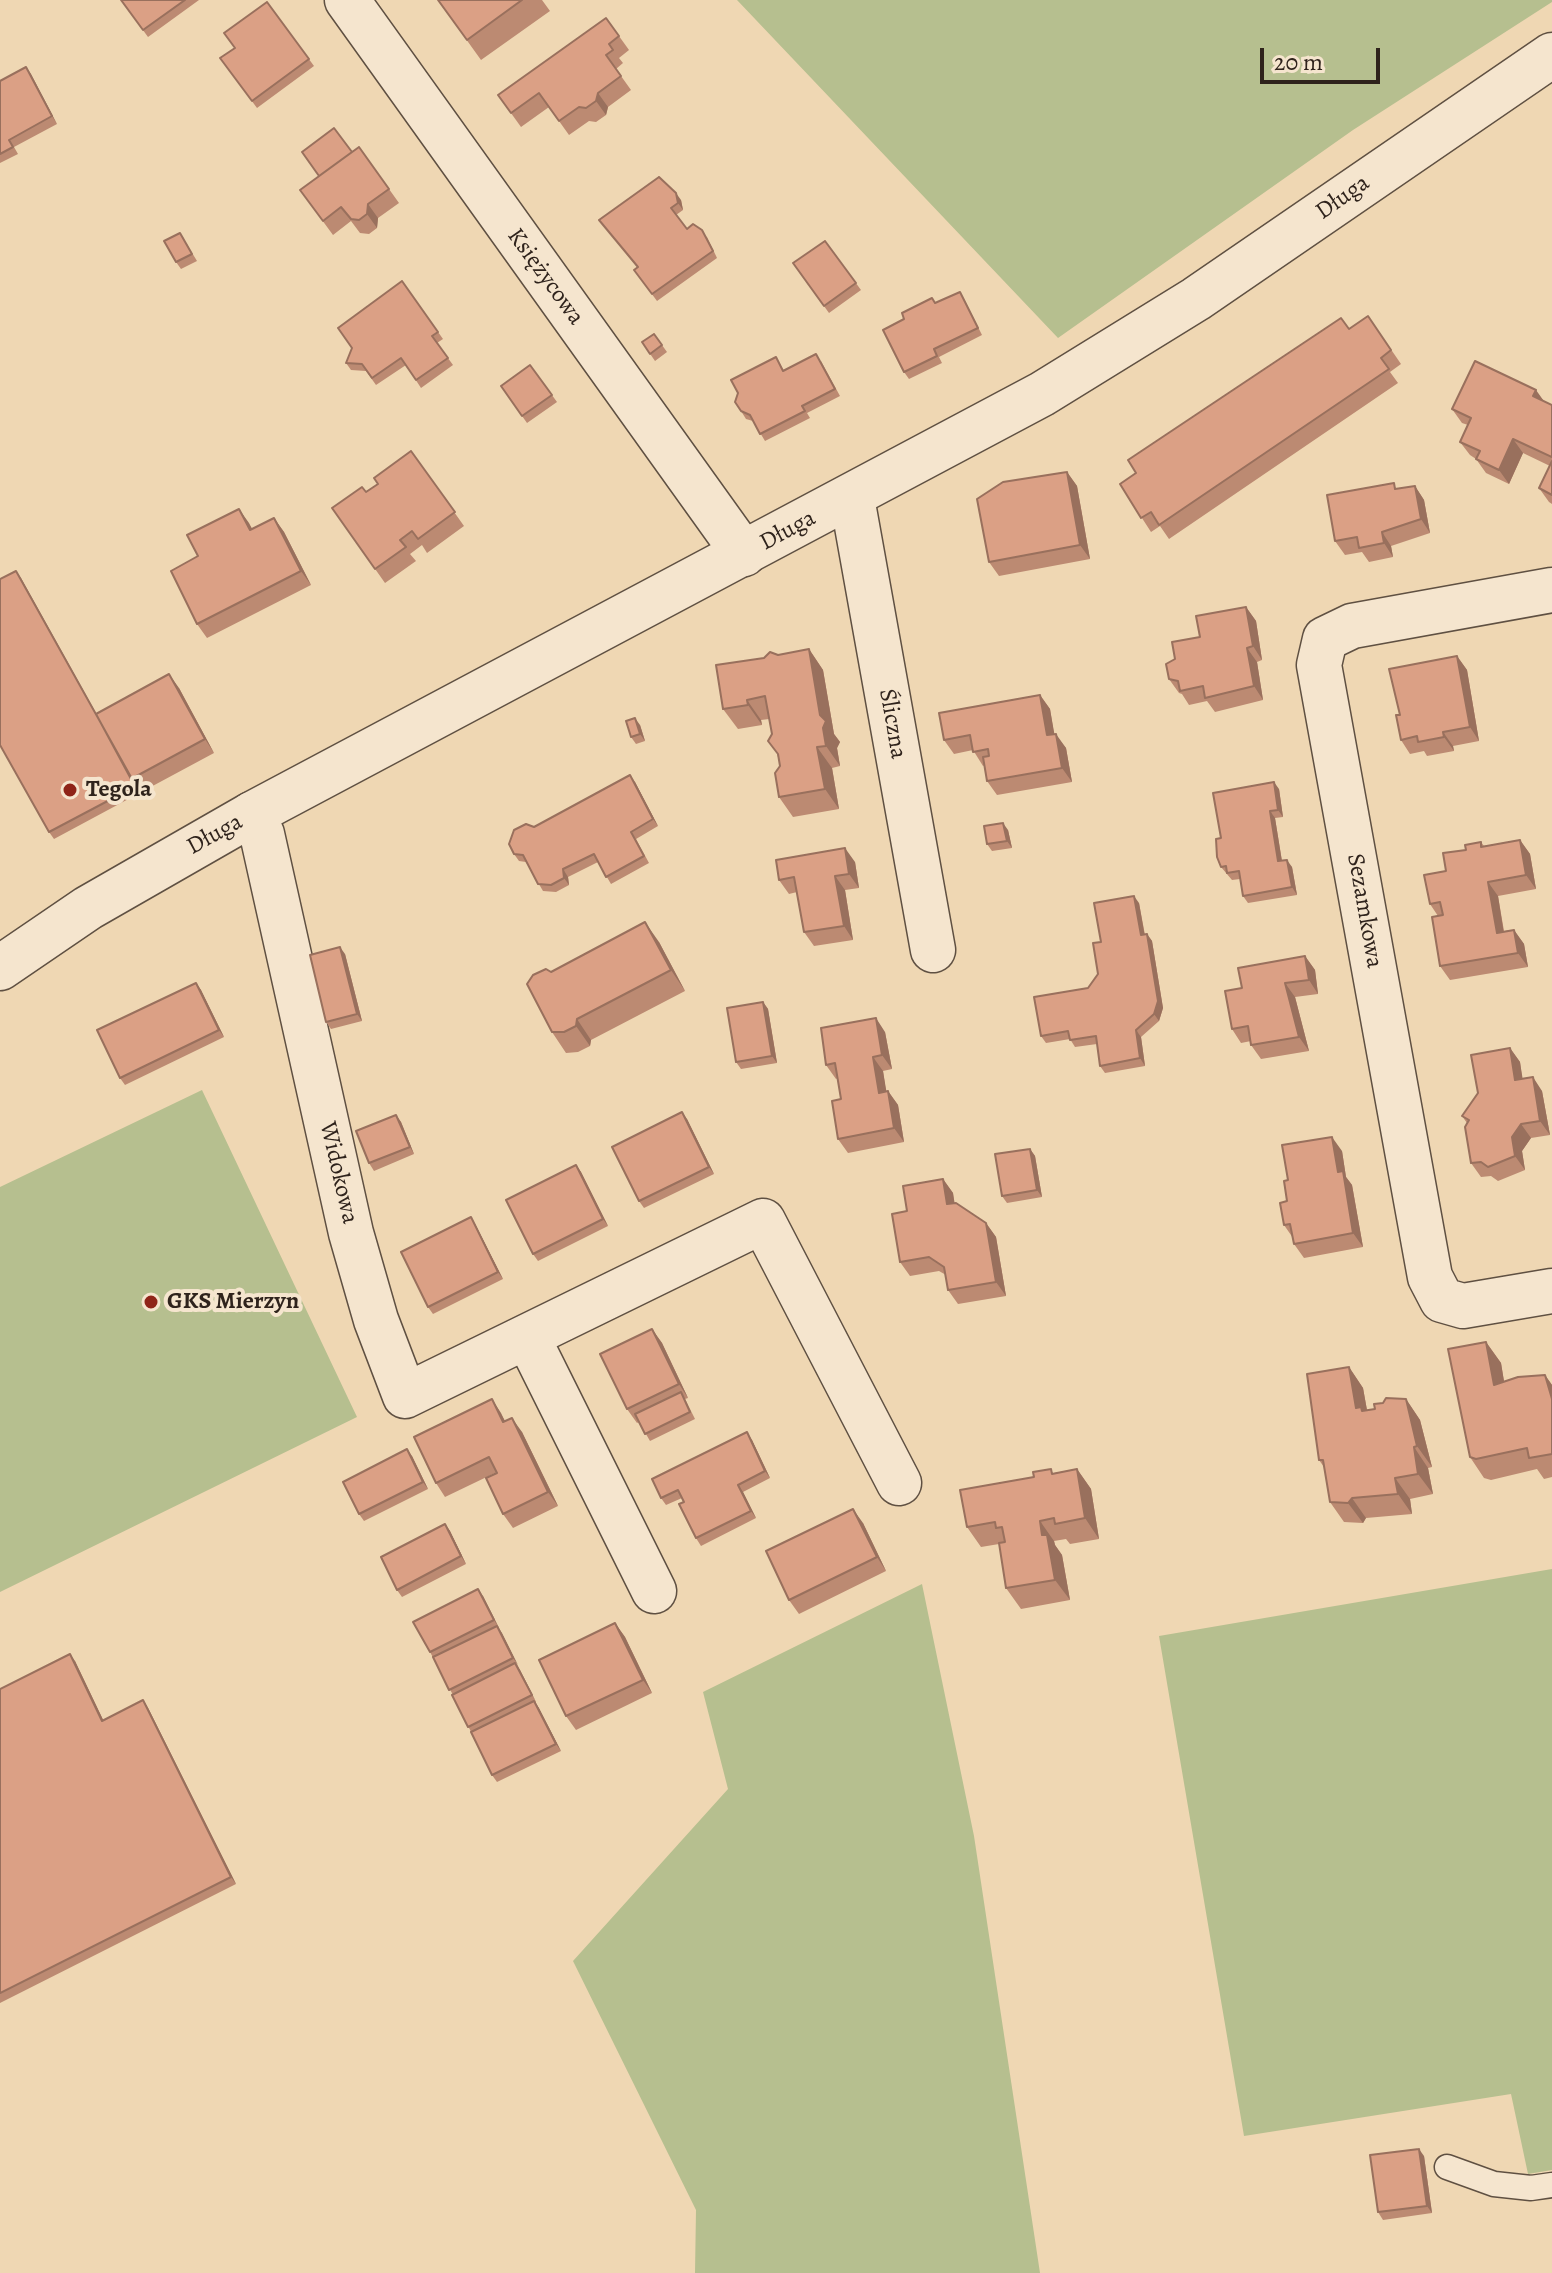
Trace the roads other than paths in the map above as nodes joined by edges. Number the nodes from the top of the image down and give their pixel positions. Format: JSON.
{"nodes":[{"id":1,"x":347,"y":0,"type":"edge"},
{"id":2,"x":1552,"y":55,"type":"edge"},
{"id":3,"x":852,"y":498,"type":"junction"},
{"id":4,"x":744,"y":554,"type":"junction"},
{"id":5,"x":1552,"y":590,"type":"edge"},
{"id":6,"x":252,"y":814,"type":"junction"},
{"id":7,"x":933,"y":950,"type":"dead end"},
{"id":8,"x":0,"y":968,"type":"edge"},
{"id":9,"x":1552,"y":1291,"type":"edge"},
{"id":10,"x":528,"y":1338,"type":"junction"},
{"id":11,"x":899,"y":1483,"type":"dead end"},
{"id":12,"x":654,"y":1591,"type":"dead end"},
{"id":13,"x":1447,"y":2167,"type":"dead end"},
{"id":14,"x":1552,"y":2185,"type":"edge"}],
"edges":[{"from":1,"to":4,"type":"street","name":"Księżycowa"},
{"from":2,"to":3,"type":"street","name":"Długa"},
{"from":3,"to":4,"type":"street","name":"Długa"},
{"from":3,"to":7,"type":"street","name":"Śliczna"},
{"from":4,"to":6,"type":"street","name":"Długa"},
{"from":5,"to":9,"type":"street","name":"Sezamkowa"},
{"from":6,"to":8,"type":"street","name":"Długa"},
{"from":6,"to":10,"type":"street","name":"Widokowa"},
{"from":10,"to":11,"type":"street","name":"Widokowa"},
{"from":10,"to":12,"type":"street"},
{"from":13,"to":14,"type":"lane"}]}
